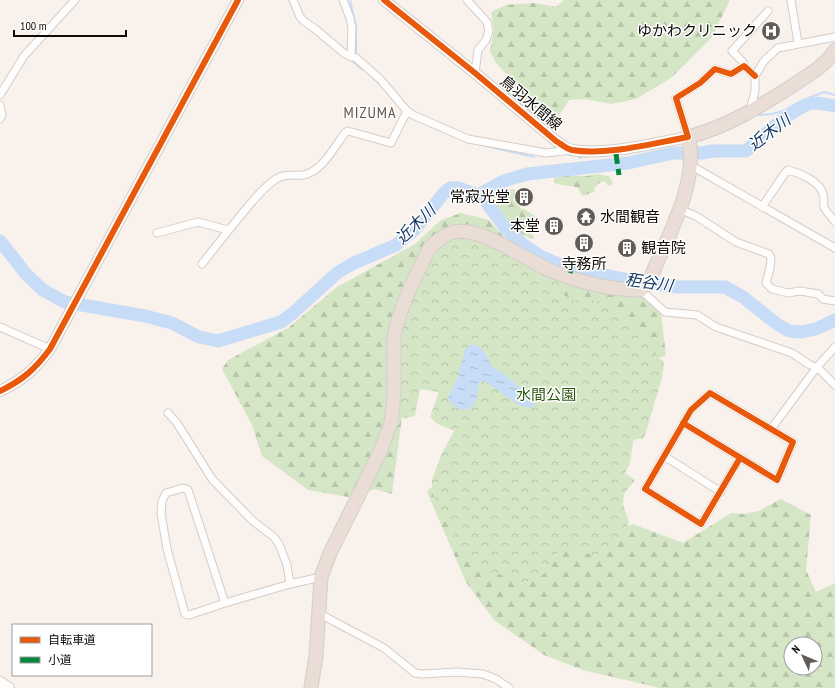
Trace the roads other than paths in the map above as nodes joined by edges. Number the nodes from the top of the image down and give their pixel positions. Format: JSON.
{"nodes":[{"id":1,"x":75,"y":0,"type":"edge"},
{"id":2,"x":238,"y":0,"type":"edge"},
{"id":3,"x":293,"y":0,"type":"edge"},
{"id":4,"x":343,"y":0,"type":"edge"},
{"id":5,"x":384,"y":0,"type":"edge"},
{"id":6,"x":467,"y":0,"type":"edge"},
{"id":7,"x":791,"y":0,"type":"edge"},
{"id":8,"x":768,"y":11,"type":"dead end"},
{"id":9,"x":835,"y":37,"type":"edge"},
{"id":10,"x":798,"y":43,"type":"junction"},
{"id":11,"x":835,"y":50,"type":"edge"},
{"id":12,"x":351,"y":57,"type":"junction"},
{"id":13,"x":744,"y":66,"type":"junction"},
{"id":14,"x":476,"y":73,"type":"junction"},
{"id":15,"x":755,"y":76,"type":"junction"},
{"id":16,"x":0,"y":95,"type":"edge"},
{"id":17,"x":0,"y":105,"type":"edge"},
{"id":18,"x":407,"y":111,"type":"junction"},
{"id":19,"x":749,"y":113,"type":"junction"},
{"id":20,"x":0,"y":119,"type":"edge"},
{"id":21,"x":689,"y":140,"type":"junction"},
{"id":22,"x":571,"y":150,"type":"junction"},
{"id":23,"x":690,"y":163,"type":"junction"},
{"id":24,"x":762,"y":207,"type":"junction"},
{"id":25,"x":680,"y":209,"type":"junction"},
{"id":26,"x":835,"y":222,"type":"edge"},
{"id":27,"x":228,"y":230,"type":"junction"},
{"id":28,"x":157,"y":233,"type":"dead end"},
{"id":29,"x":835,"y":248,"type":"edge"},
{"id":30,"x":202,"y":264,"type":"dead end"},
{"id":31,"x":642,"y":289,"type":"junction"},
{"id":32,"x":835,"y":301,"type":"edge"},
{"id":33,"x":0,"y":327,"type":"edge"},
{"id":34,"x":835,"y":348,"type":"edge"},
{"id":35,"x":50,"y":349,"type":"junction"},
{"id":36,"x":816,"y":368,"type":"junction"},
{"id":37,"x":835,"y":385,"type":"edge"},
{"id":38,"x":0,"y":391,"type":"edge"},
{"id":39,"x":168,"y":413,"type":"dead end"},
{"id":40,"x":683,"y":423,"type":"junction"},
{"id":41,"x":770,"y":429,"type":"junction"},
{"id":42,"x":664,"y":456,"type":"junction"},
{"id":43,"x":740,"y":458,"type":"junction"},
{"id":44,"x":721,"y":492,"type":"junction"},
{"id":45,"x":321,"y":577,"type":"junction"},
{"id":46,"x":290,"y":584,"type":"junction"},
{"id":47,"x":225,"y":603,"type":"junction"},
{"id":48,"x":318,"y":613,"type":"junction"},
{"id":49,"x":0,"y":682,"type":"edge"},
{"id":50,"x":9,"y":688,"type":"edge"},
{"id":51,"x":311,"y":688,"type":"edge"},
{"id":52,"x":509,"y":688,"type":"edge"}],
"edges":[{"from":1,"to":16,"type":"street"},
{"from":2,"to":35,"type":"street"},
{"from":3,"to":12,"type":"street"},
{"from":4,"to":12,"type":"street"},
{"from":5,"to":14,"type":"street","name":"鳥羽水間線"},
{"from":6,"to":14,"type":"street"},
{"from":7,"to":10,"type":"street"},
{"from":8,"to":13,"type":"street"},
{"from":9,"to":10,"type":"street"},
{"from":10,"to":15,"type":"street"},
{"from":11,"to":19,"type":"highway"},
{"from":12,"to":18,"type":"street"},
{"from":13,"to":15,"type":"street"},
{"from":13,"to":21,"type":"street"},
{"from":14,"to":22,"type":"street","name":"鳥羽水間線"},
{"from":15,"to":19,"type":"street"},
{"from":17,"to":20,"type":"street"},
{"from":18,"to":22,"type":"street"},
{"from":18,"to":27,"type":"street"},
{"from":19,"to":21,"type":"highway"},
{"from":21,"to":22,"type":"street","name":"鳥羽水間線"},
{"from":21,"to":23,"type":"highway"},
{"from":23,"to":24,"type":"street"},
{"from":23,"to":25,"type":"highway"},
{"from":24,"to":26,"type":"street"},
{"from":24,"to":29,"type":"street"},
{"from":25,"to":31,"type":"highway"},
{"from":25,"to":32,"type":"street"},
{"from":27,"to":28,"type":"street"},
{"from":27,"to":30,"type":"street"},
{"from":31,"to":36,"type":"street"},
{"from":31,"to":45,"type":"highway"},
{"from":33,"to":35,"type":"street"},
{"from":34,"to":36,"type":"street"},
{"from":35,"to":38,"type":"street"},
{"from":36,"to":37,"type":"street"},
{"from":36,"to":41,"type":"street"},
{"from":39,"to":46,"type":"street"},
{"from":40,"to":41,"type":"street"},
{"from":40,"to":42,"type":"street"},
{"from":40,"to":43,"type":"street"},
{"from":41,"to":43,"type":"street"},
{"from":42,"to":44,"type":"street"},
{"from":42,"to":44,"type":"street"},
{"from":43,"to":44,"type":"street"},
{"from":45,"to":46,"type":"street"},
{"from":45,"to":48,"type":"highway"},
{"from":46,"to":47,"type":"street"},
{"from":47,"to":47,"type":"street"},
{"from":48,"to":51,"type":"highway"},
{"from":48,"to":52,"type":"street"},
{"from":49,"to":50,"type":"street"}]}
